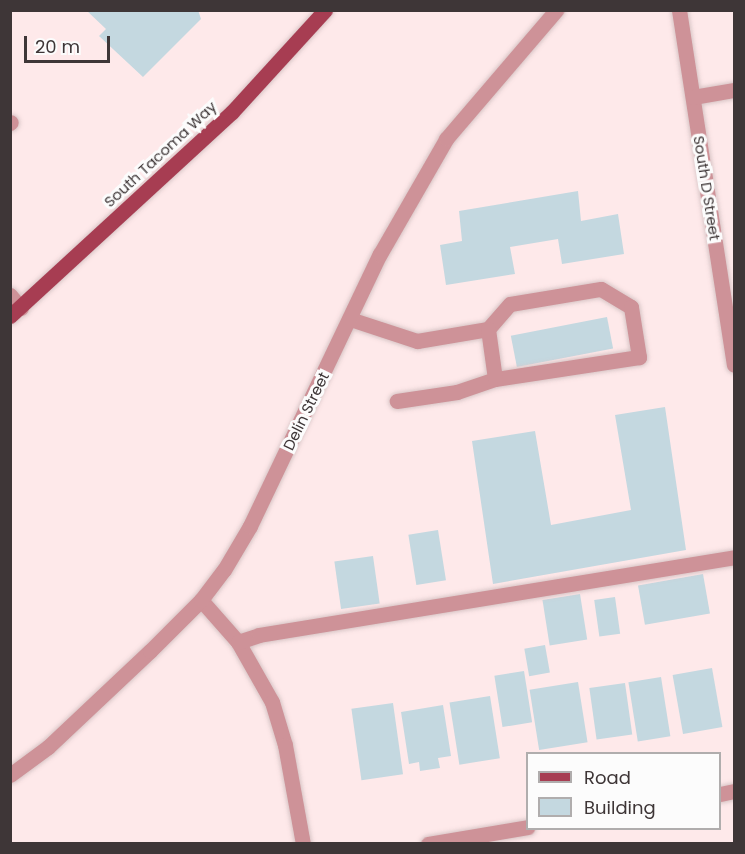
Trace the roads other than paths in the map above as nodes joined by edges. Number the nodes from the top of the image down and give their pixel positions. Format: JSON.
{"nodes":[{"id":1,"x":325,"y":10,"type":"edge"},
{"id":2,"x":556,"y":10,"type":"edge"},
{"id":3,"x":679,"y":10,"type":"edge"},
{"id":4,"x":735,"y":90,"type":"edge"},
{"id":5,"x":693,"y":97,"type":"junction"},
{"id":6,"x":10,"y":295,"type":"edge"},
{"id":7,"x":16,"y":312,"type":"edge"},
{"id":8,"x":731,"y":315,"type":"edge"},
{"id":9,"x":350,"y":319,"type":"junction"},
{"id":10,"x":488,"y":329,"type":"junction"},
{"id":11,"x":735,"y":365,"type":"edge"},
{"id":12,"x":495,"y":379,"type":"junction"},
{"id":13,"x":397,"y":400,"type":"dead end"},
{"id":14,"x":735,"y":557,"type":"edge"},
{"id":15,"x":201,"y":600,"type":"junction"},
{"id":16,"x":238,"y":642,"type":"junction"},
{"id":17,"x":10,"y":775,"type":"edge"},
{"id":18,"x":526,"y":826,"type":"edge"},
{"id":19,"x":303,"y":843,"type":"edge"},
{"id":20,"x":428,"y":843,"type":"edge"}],
"edges":[{"from":1,"to":7,"type":"main road","name":"South Tacoma Way"},
{"from":2,"to":9,"type":"street","name":"Delin Street"},
{"from":3,"to":5,"type":"street","name":"South D Street"},
{"from":4,"to":5,"type":"street"},
{"from":5,"to":8,"type":"street","name":"South D Street"},
{"from":6,"to":7,"type":"street"},
{"from":8,"to":11,"type":"street","name":"South D Street"},
{"from":9,"to":10,"type":"street"},
{"from":9,"to":15,"type":"street","name":"Delin Street"},
{"from":10,"to":12,"type":"street"},
{"from":10,"to":12,"type":"street"},
{"from":12,"to":13,"type":"street"},
{"from":14,"to":16,"type":"street"},
{"from":15,"to":16,"type":"street"},
{"from":15,"to":17,"type":"street","name":"Delin Street"},
{"from":16,"to":19,"type":"street"},
{"from":18,"to":20,"type":"street"}]}
